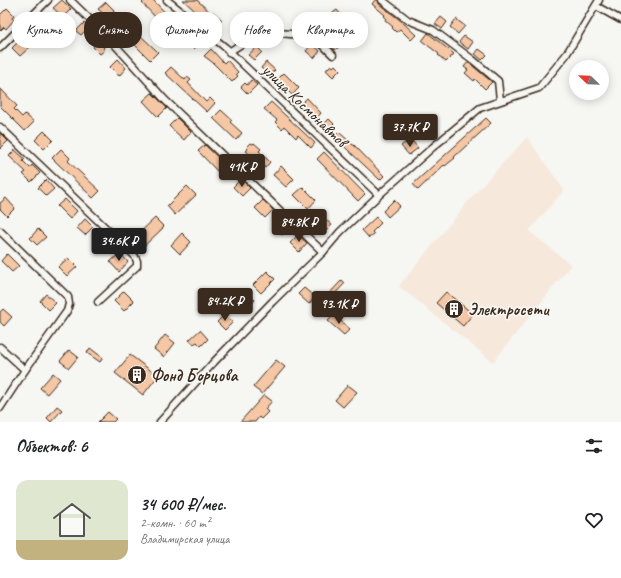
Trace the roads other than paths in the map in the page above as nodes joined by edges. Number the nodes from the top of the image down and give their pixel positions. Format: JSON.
{"nodes":[{"id":1,"x":48,"y":0,"type":"edge"},
{"id":2,"x":70,"y":0,"type":"edge"},
{"id":3,"x":167,"y":0,"type":"edge"},
{"id":4,"x":382,"y":0,"type":"edge"},
{"id":5,"x":597,"y":3,"type":"edge"},
{"id":6,"x":621,"y":20,"type":"edge"},
{"id":7,"x":0,"y":48,"type":"edge"},
{"id":8,"x":229,"y":52,"type":"junction"},
{"id":9,"x":333,"y":55,"type":"dead end"},
{"id":10,"x":500,"y":100,"type":"junction"},
{"id":11,"x":0,"y":127,"type":"edge"},
{"id":12,"x":379,"y":195,"type":"junction"},
{"id":13,"x":0,"y":231,"type":"edge"},
{"id":14,"x":323,"y":252,"type":"junction"},
{"id":15,"x":98,"y":302,"type":"dead end"},
{"id":16,"x":0,"y":348,"type":"edge"},
{"id":17,"x":25,"y":370,"type":"junction"},
{"id":18,"x":0,"y":408,"type":"edge"},
{"id":19,"x":160,"y":422,"type":"edge"}],
"edges":[{"from":1,"to":7,"type":"street"},
{"from":2,"to":14,"type":"street"},
{"from":3,"to":8,"type":"street","name":"улица Космонавтов"},
{"from":4,"to":10,"type":"street"},
{"from":5,"to":6,"type":"street"},
{"from":5,"to":10,"type":"street"},
{"from":8,"to":9,"type":"street"},
{"from":8,"to":12,"type":"street","name":"улица Космонавтов"},
{"from":10,"to":12,"type":"street"},
{"from":11,"to":15,"type":"street"},
{"from":12,"to":14,"type":"street"},
{"from":13,"to":17,"type":"street"},
{"from":14,"to":19,"type":"street"},
{"from":16,"to":17,"type":"street"},
{"from":17,"to":18,"type":"street"}]}
